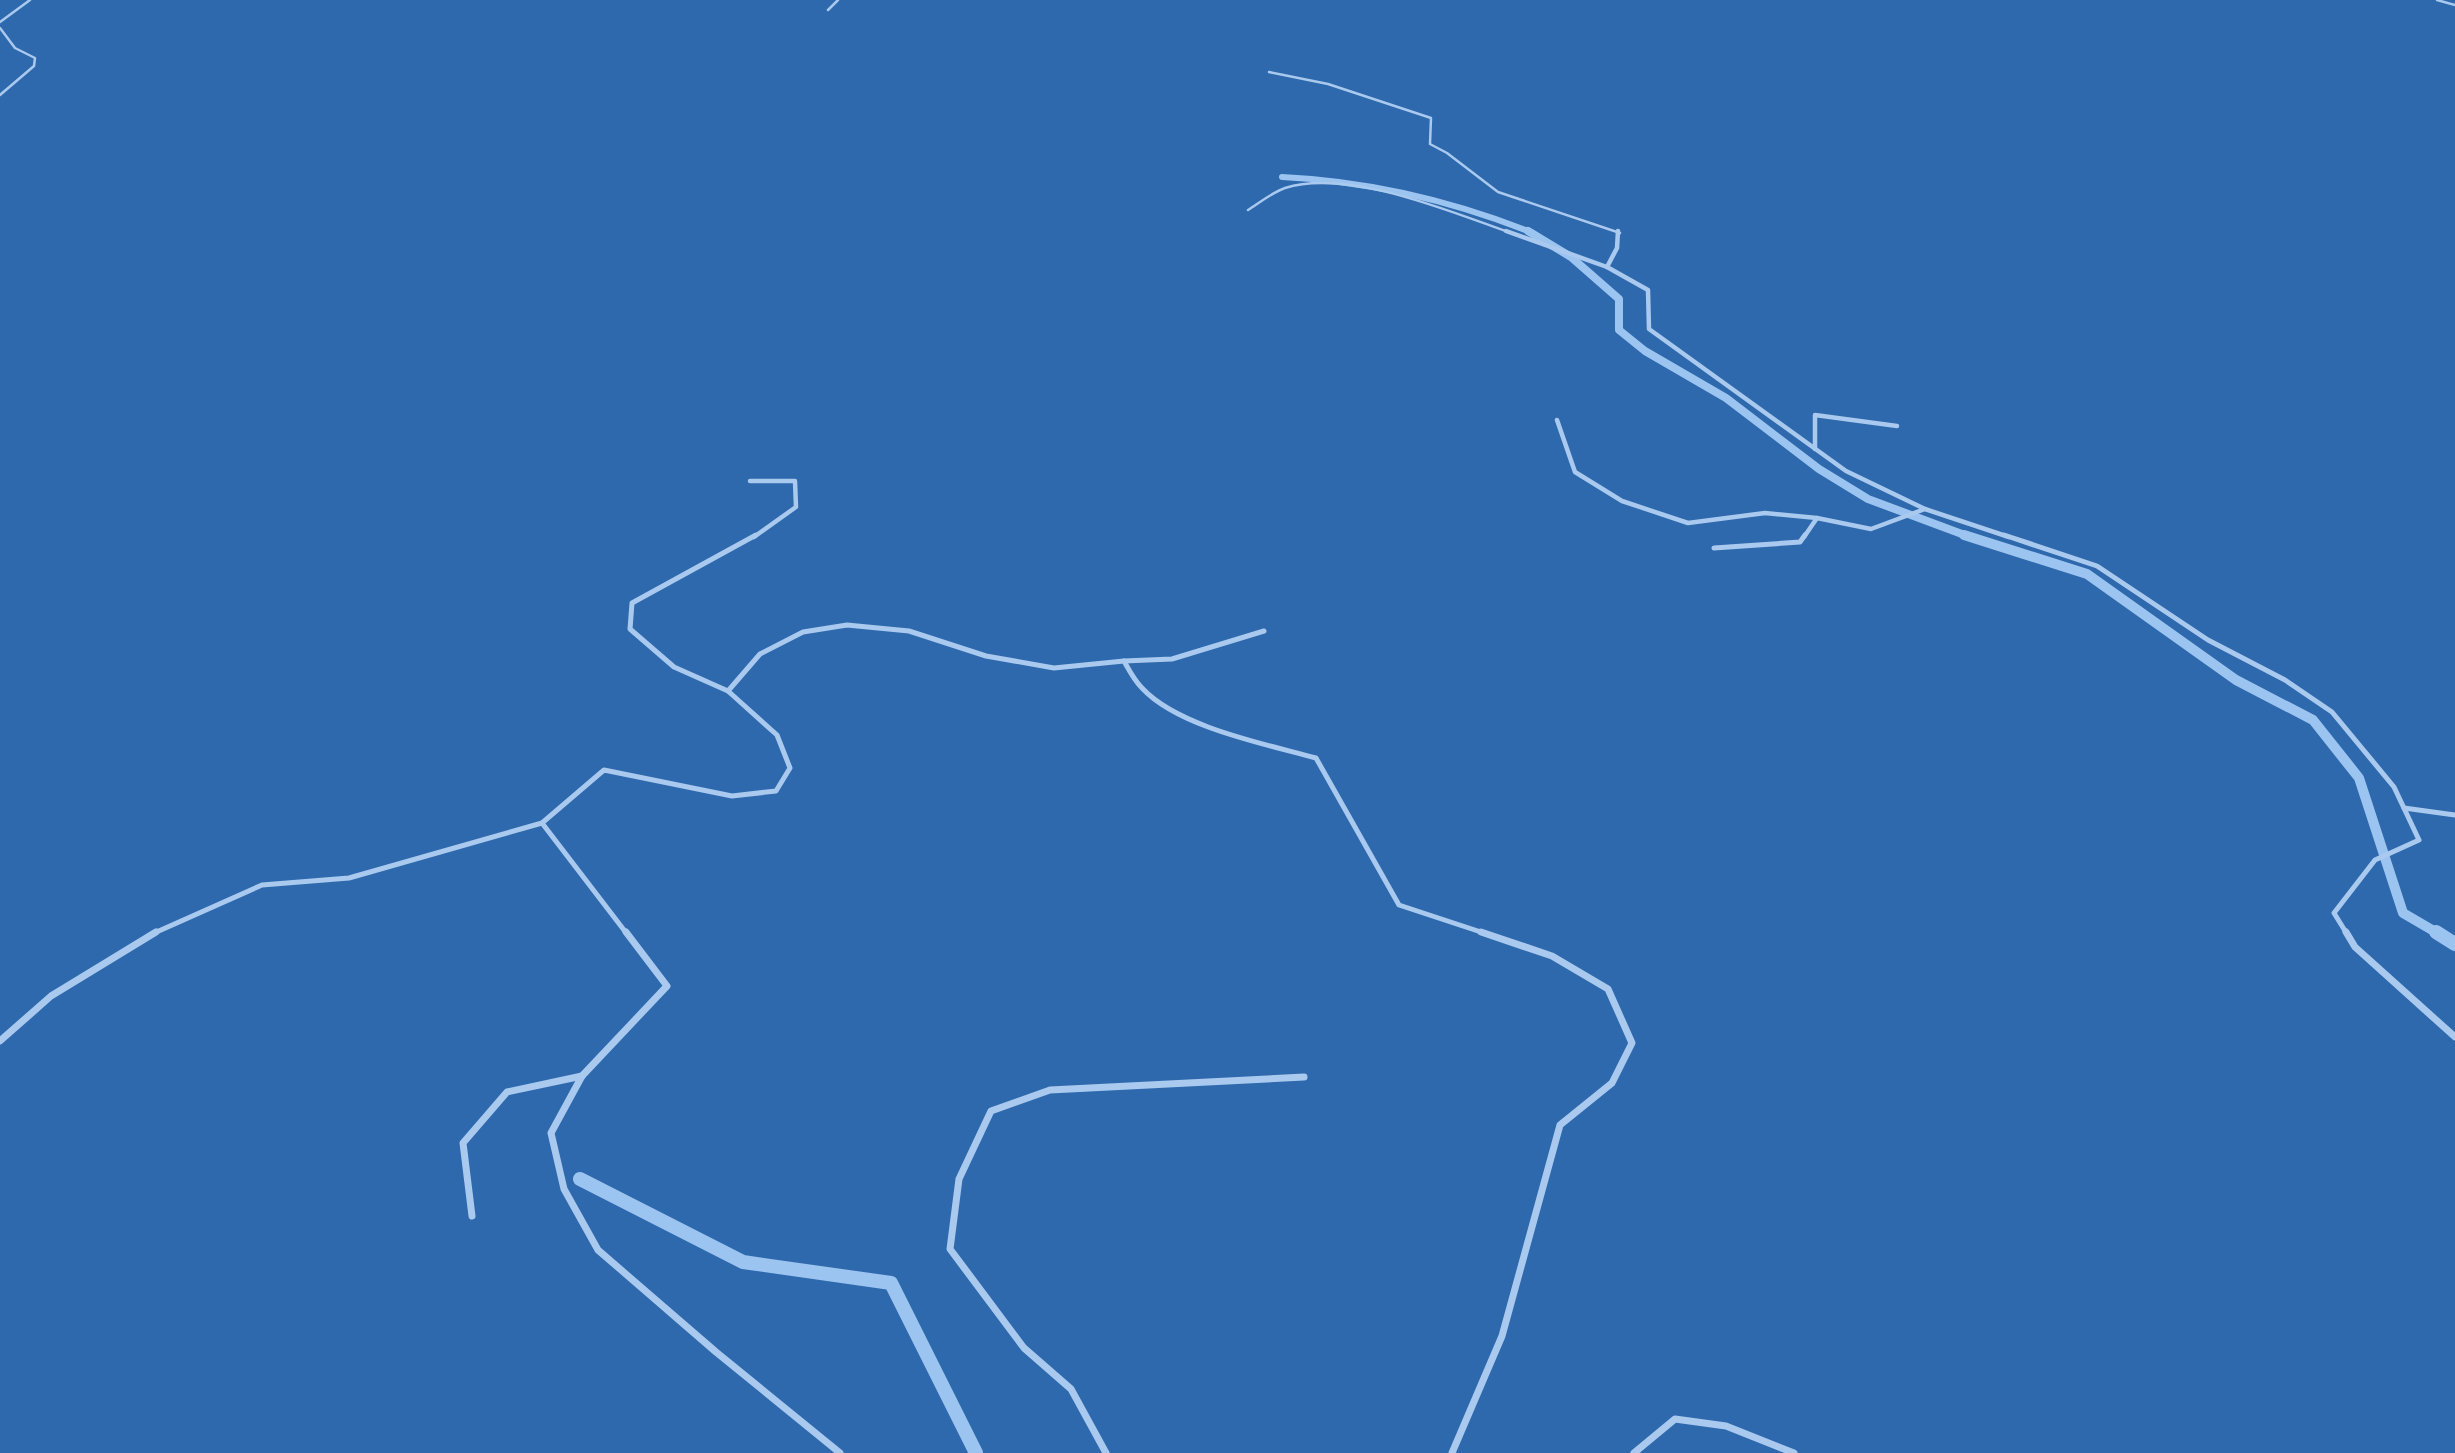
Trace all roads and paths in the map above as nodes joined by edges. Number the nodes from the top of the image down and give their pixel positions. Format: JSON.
{"nodes":[{"id":1,"x":30,"y":0,"type":"edge"},
{"id":2,"x":838,"y":0,"type":"edge"},
{"id":3,"x":2437,"y":0,"type":"edge"},
{"id":4,"x":2455,"y":5,"type":"edge"},
{"id":5,"x":828,"y":10,"type":"dead end"},
{"id":6,"x":0,"y":22,"type":"edge"},
{"id":7,"x":0,"y":28,"type":"edge"},
{"id":8,"x":1269,"y":72,"type":"dead end"},
{"id":9,"x":0,"y":95,"type":"edge"},
{"id":10,"x":1248,"y":210,"type":"dead end"},
{"id":11,"x":1607,"y":267,"type":"junction"},
{"id":12,"x":1557,"y":420,"type":"dead end"},
{"id":13,"x":1897,"y":426,"type":"dead end"},
{"id":14,"x":1815,"y":449,"type":"junction"},
{"id":15,"x":750,"y":481,"type":"dead end"},
{"id":16,"x":1924,"y":510,"type":"junction"},
{"id":17,"x":1817,"y":518,"type":"junction"},
{"id":18,"x":1714,"y":548,"type":"dead end"},
{"id":19,"x":1264,"y":631,"type":"dead end"},
{"id":20,"x":1124,"y":661,"type":"junction"},
{"id":21,"x":728,"y":691,"type":"junction"},
{"id":22,"x":2404,"y":808,"type":"junction"},
{"id":23,"x":2455,"y":815,"type":"edge"},
{"id":24,"x":542,"y":823,"type":"junction"},
{"id":25,"x":2455,"y":1037,"type":"edge"},
{"id":26,"x":0,"y":1041,"type":"edge"},
{"id":27,"x":582,"y":1076,"type":"junction"},
{"id":28,"x":1304,"y":1077,"type":"dead end"},
{"id":29,"x":472,"y":1216,"type":"dead end"},
{"id":30,"x":840,"y":1453,"type":"edge"},
{"id":31,"x":1106,"y":1453,"type":"edge"},
{"id":32,"x":1452,"y":1453,"type":"edge"},
{"id":33,"x":1634,"y":1453,"type":"edge"},
{"id":34,"x":1794,"y":1453,"type":"edge"}],
"edges":[{"from":1,"to":6,"type":"lane"},
{"from":2,"to":5,"type":"lane"},
{"from":3,"to":4,"type":"lane"},
{"from":7,"to":9,"type":"lane"},
{"from":8,"to":11,"type":"lane"},
{"from":10,"to":11,"type":"lane"},
{"from":11,"to":14,"type":"lane"},
{"from":12,"to":17,"type":"lane"},
{"from":13,"to":14,"type":"lane"},
{"from":14,"to":16,"type":"lane"},
{"from":15,"to":21,"type":"lane"},
{"from":16,"to":17,"type":"lane"},
{"from":16,"to":22,"type":"lane"},
{"from":17,"to":18,"type":"lane"},
{"from":19,"to":20,"type":"lane"},
{"from":20,"to":21,"type":"lane"},
{"from":20,"to":32,"type":"lane"},
{"from":21,"to":24,"type":"lane"},
{"from":22,"to":23,"type":"lane"},
{"from":22,"to":25,"type":"lane"},
{"from":24,"to":26,"type":"lane"},
{"from":24,"to":27,"type":"lane"},
{"from":27,"to":29,"type":"lane"},
{"from":27,"to":30,"type":"lane"},
{"from":28,"to":31,"type":"lane"},
{"from":33,"to":34,"type":"lane"}]}
